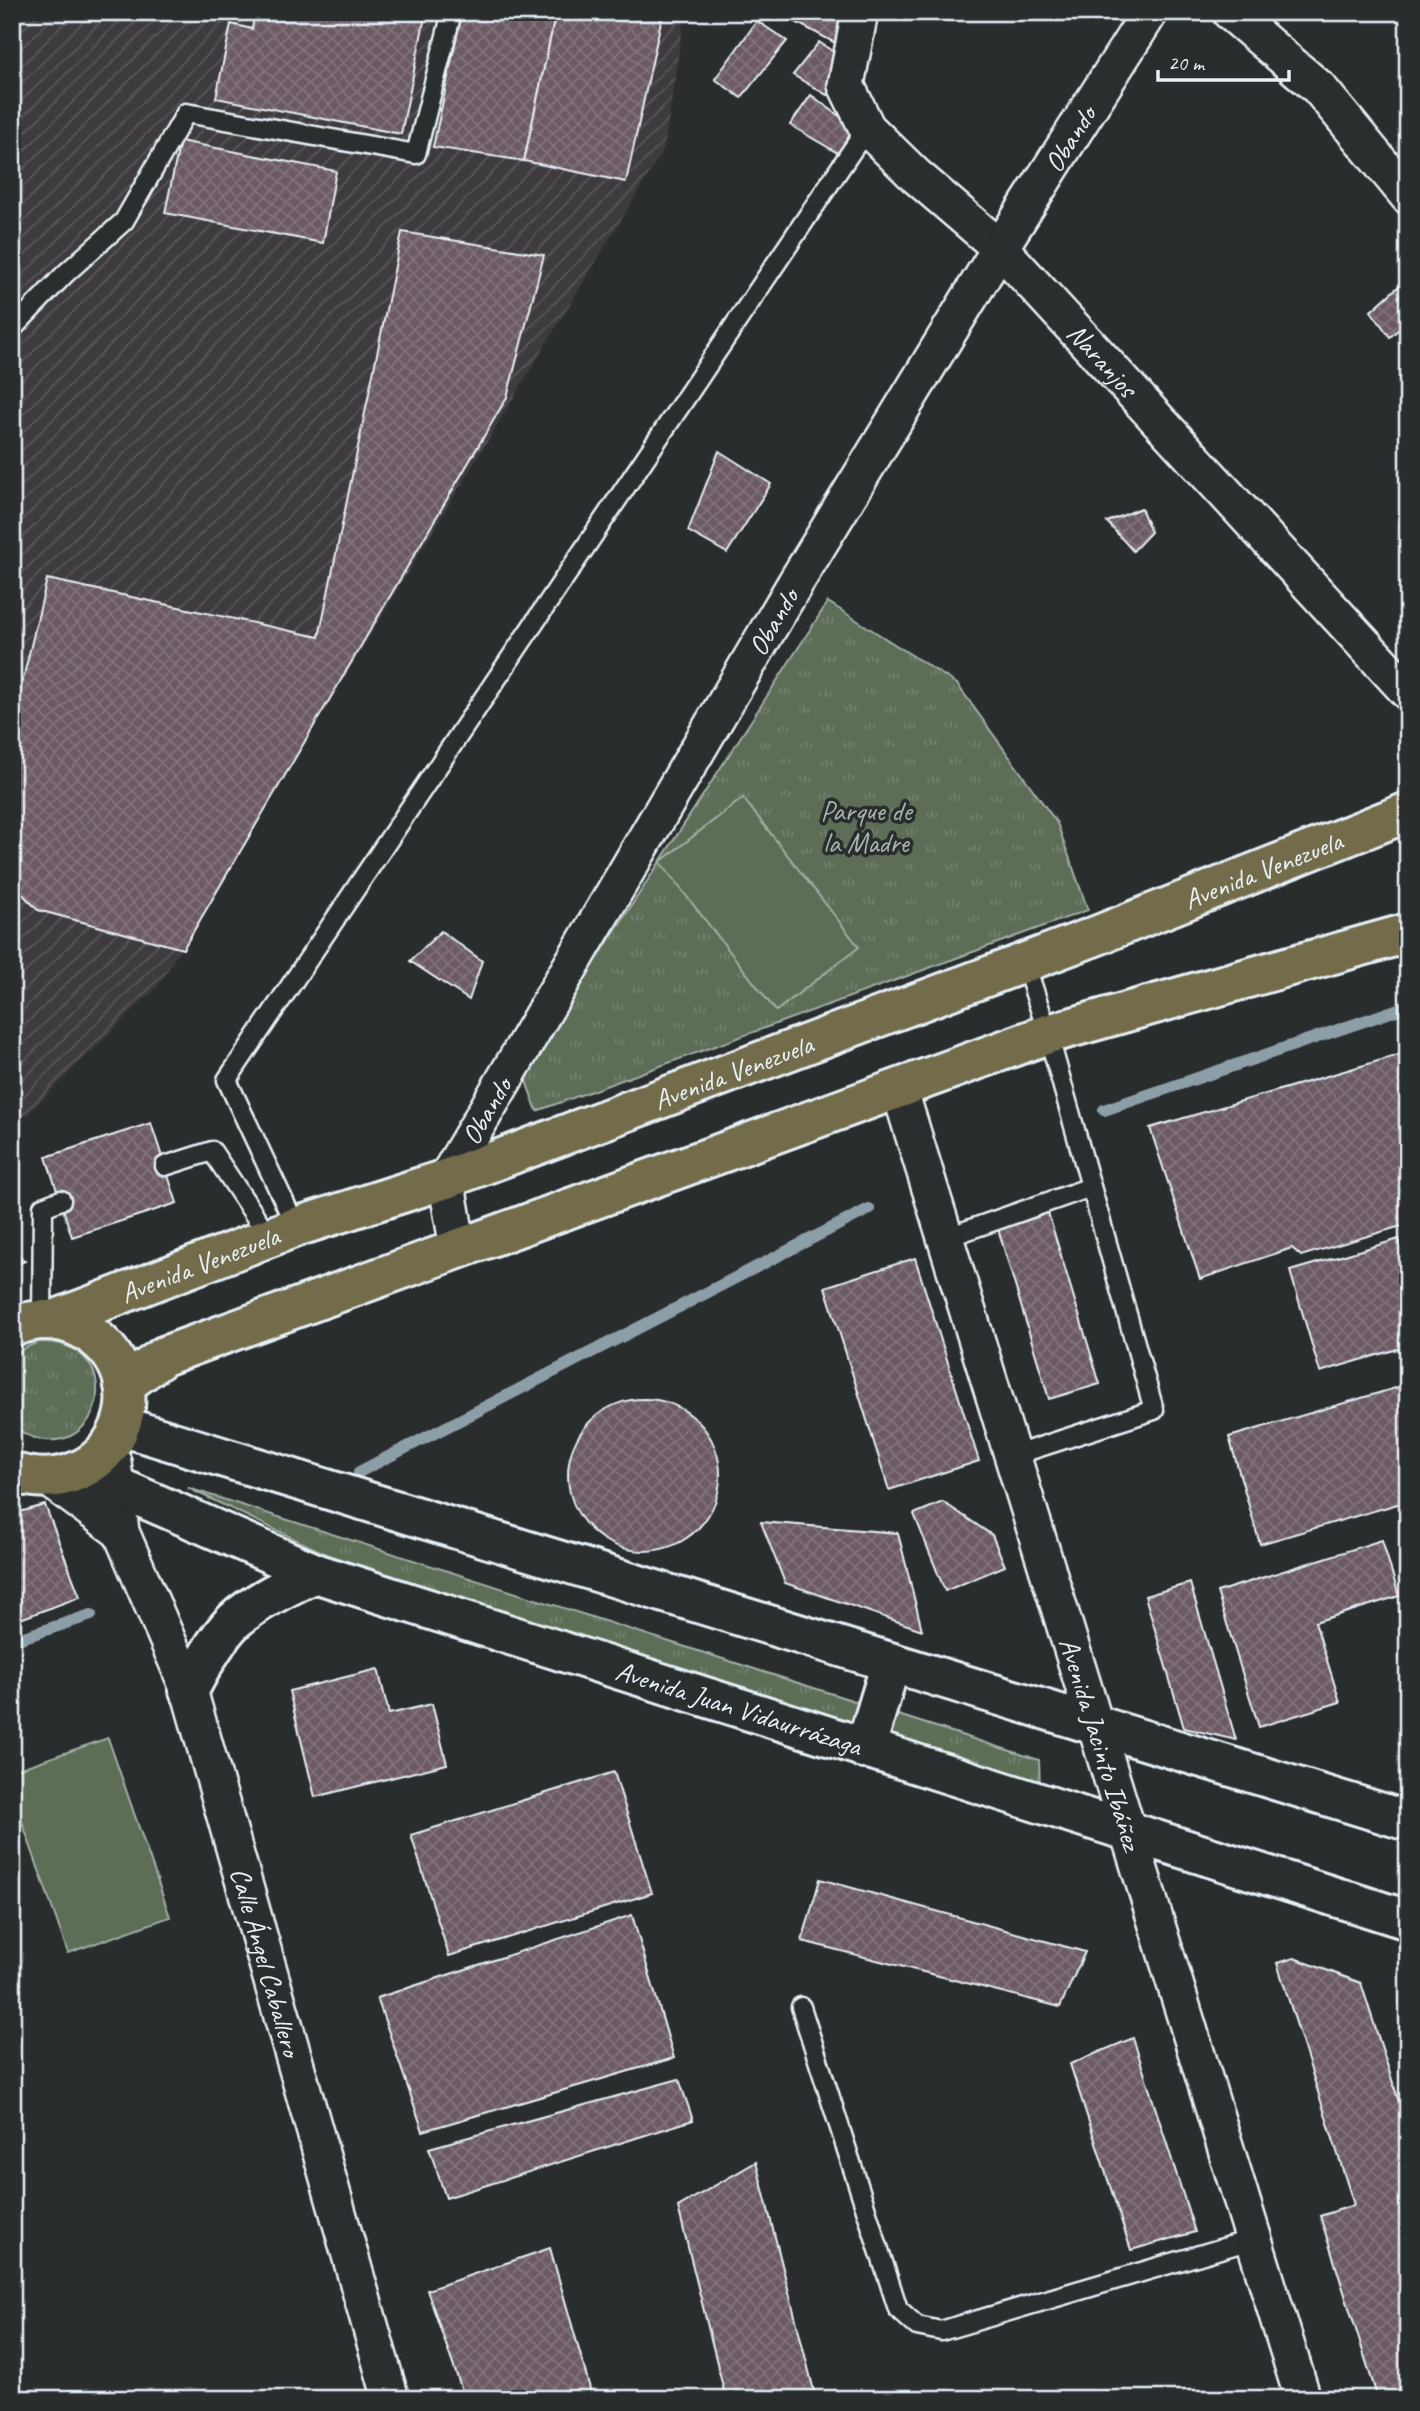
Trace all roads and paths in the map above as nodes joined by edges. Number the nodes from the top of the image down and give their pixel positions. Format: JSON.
{"nodes":[{"id":1,"x":452,"y":12,"type":"edge"},
{"id":2,"x":860,"y":12,"type":"edge"},
{"id":3,"x":1150,"y":12,"type":"edge"},
{"id":4,"x":1230,"y":12,"type":"edge"},
{"id":5,"x":867,"y":128,"type":"junction"},
{"id":6,"x":1408,"y":196,"type":"edge"},
{"id":7,"x":1000,"y":248,"type":"junction"},
{"id":8,"x":12,"y":328,"type":"edge"},
{"id":9,"x":1408,"y":692,"type":"edge"},
{"id":10,"x":1408,"y":812,"type":"edge"},
{"id":11,"x":1408,"y":933,"type":"edge"},
{"id":12,"x":1024,"y":963,"type":"junction"},
{"id":13,"x":1048,"y":1034,"type":"junction"},
{"id":14,"x":899,"y":1088,"type":"junction"},
{"id":15,"x":165,"y":1166,"type":"dead end"},
{"id":16,"x":446,"y":1180,"type":"junction"},
{"id":17,"x":1091,"y":1186,"type":"junction"},
{"id":18,"x":61,"y":1200,"type":"dead end"},
{"id":19,"x":282,"y":1232,"type":"junction"},
{"id":20,"x":945,"y":1238,"type":"junction"},
{"id":21,"x":458,"y":1248,"type":"junction"},
{"id":22,"x":36,"y":1322,"type":"edge"},
{"id":23,"x":124,"y":1385,"type":"junction"},
{"id":24,"x":116,"y":1435,"type":"junction"},
{"id":25,"x":1012,"y":1456,"type":"junction"},
{"id":26,"x":12,"y":1472,"type":"edge"},
{"id":27,"x":65,"y":1475,"type":"junction"},
{"id":28,"x":117,"y":1487,"type":"junction"},
{"id":29,"x":121,"y":1532,"type":"junction"},
{"id":30,"x":315,"y":1573,"type":"junction"},
{"id":31,"x":891,"y":1664,"type":"junction"},
{"id":32,"x":189,"y":1690,"type":"junction"},
{"id":33,"x":1096,"y":1727,"type":"junction"},
{"id":34,"x":865,"y":1749,"type":"junction"},
{"id":35,"x":1408,"y":1821,"type":"edge"},
{"id":36,"x":1129,"y":1833,"type":"junction"},
{"id":37,"x":1408,"y":1920,"type":"edge"},
{"id":38,"x":801,"y":2007,"type":"dead end"},
{"id":39,"x":1254,"y":2239,"type":"junction"},
{"id":40,"x":391,"y":2399,"type":"edge"},
{"id":41,"x":1303,"y":2399,"type":"edge"}],
"edges":[{"from":1,"to":8,"type":"lane"},
{"from":2,"to":5,"type":"street","name":"Naranjos"},
{"from":3,"to":7,"type":"street","name":"Obando"},
{"from":4,"to":6,"type":"street"},
{"from":5,"to":7,"type":"street","name":"Naranjos"},
{"from":5,"to":19,"type":"lane"},
{"from":7,"to":9,"type":"street","name":"Naranjos"},
{"from":7,"to":16,"type":"street","name":"Obando"},
{"from":10,"to":12,"type":"main road","name":"Avenida Venezuela"},
{"from":11,"to":13,"type":"main road"},
{"from":12,"to":13,"type":"lane"},
{"from":12,"to":16,"type":"main road","name":"Avenida Venezuela"},
{"from":13,"to":14,"type":"main road"},
{"from":13,"to":17,"type":"lane"},
{"from":14,"to":20,"type":"street","name":"Avenida Jacinto Ibáñez"},
{"from":14,"to":21,"type":"main road"},
{"from":15,"to":19,"type":"lane"},
{"from":16,"to":19,"type":"main road","name":"Avenida Venezuela"},
{"from":16,"to":21,"type":"street"},
{"from":17,"to":20,"type":"lane"},
{"from":17,"to":25,"type":"lane"},
{"from":18,"to":22,"type":"lane"},
{"from":19,"to":22,"type":"main road","name":"Avenida Venezuela"},
{"from":20,"to":25,"type":"street","name":"Avenida Jacinto Ibáñez"},
{"from":21,"to":23,"type":"main road"},
{"from":22,"to":23,"type":"main road"},
{"from":23,"to":24,"type":"main road"},
{"from":24,"to":27,"type":"main road"},
{"from":24,"to":28,"type":"street","name":"Calle Ángel Caballero"},
{"from":24,"to":31,"type":"main road"},
{"from":25,"to":33,"type":"street","name":"Avenida Jacinto Ibáñez"},
{"from":26,"to":27,"type":"main road"},
{"from":27,"to":28,"type":"main road","name":"Avenida Juan Vidaurrázaga"},
{"from":27,"to":29,"type":"street","name":"Calle Ángel Caballero"},
{"from":28,"to":29,"type":"street","name":"Calle Ángel Caballero"},
{"from":28,"to":30,"type":"main road","name":"Avenida Juan Vidaurrázaga"},
{"from":29,"to":32,"type":"street","name":"Calle Ángel Caballero"},
{"from":30,"to":32,"type":"main road"},
{"from":30,"to":34,"type":"main road","name":"Avenida Juan Vidaurrázaga"},
{"from":31,"to":33,"type":"main road"},
{"from":31,"to":34,"type":"main road"},
{"from":32,"to":40,"type":"street","name":"Calle Ángel Caballero"},
{"from":33,"to":35,"type":"main road"},
{"from":33,"to":36,"type":"street","name":"Avenida Jacinto Ibáñez"},
{"from":34,"to":36,"type":"main road","name":"Avenida Juan Vidaurrázaga"},
{"from":36,"to":37,"type":"main road","name":"Avenida Juan Vidaurrázaga"},
{"from":36,"to":39,"type":"street","name":"Avenida Jacinto Ibáñez"},
{"from":38,"to":39,"type":"lane"},
{"from":39,"to":41,"type":"street","name":"Avenida Jacinto Ibáñez"}]}
